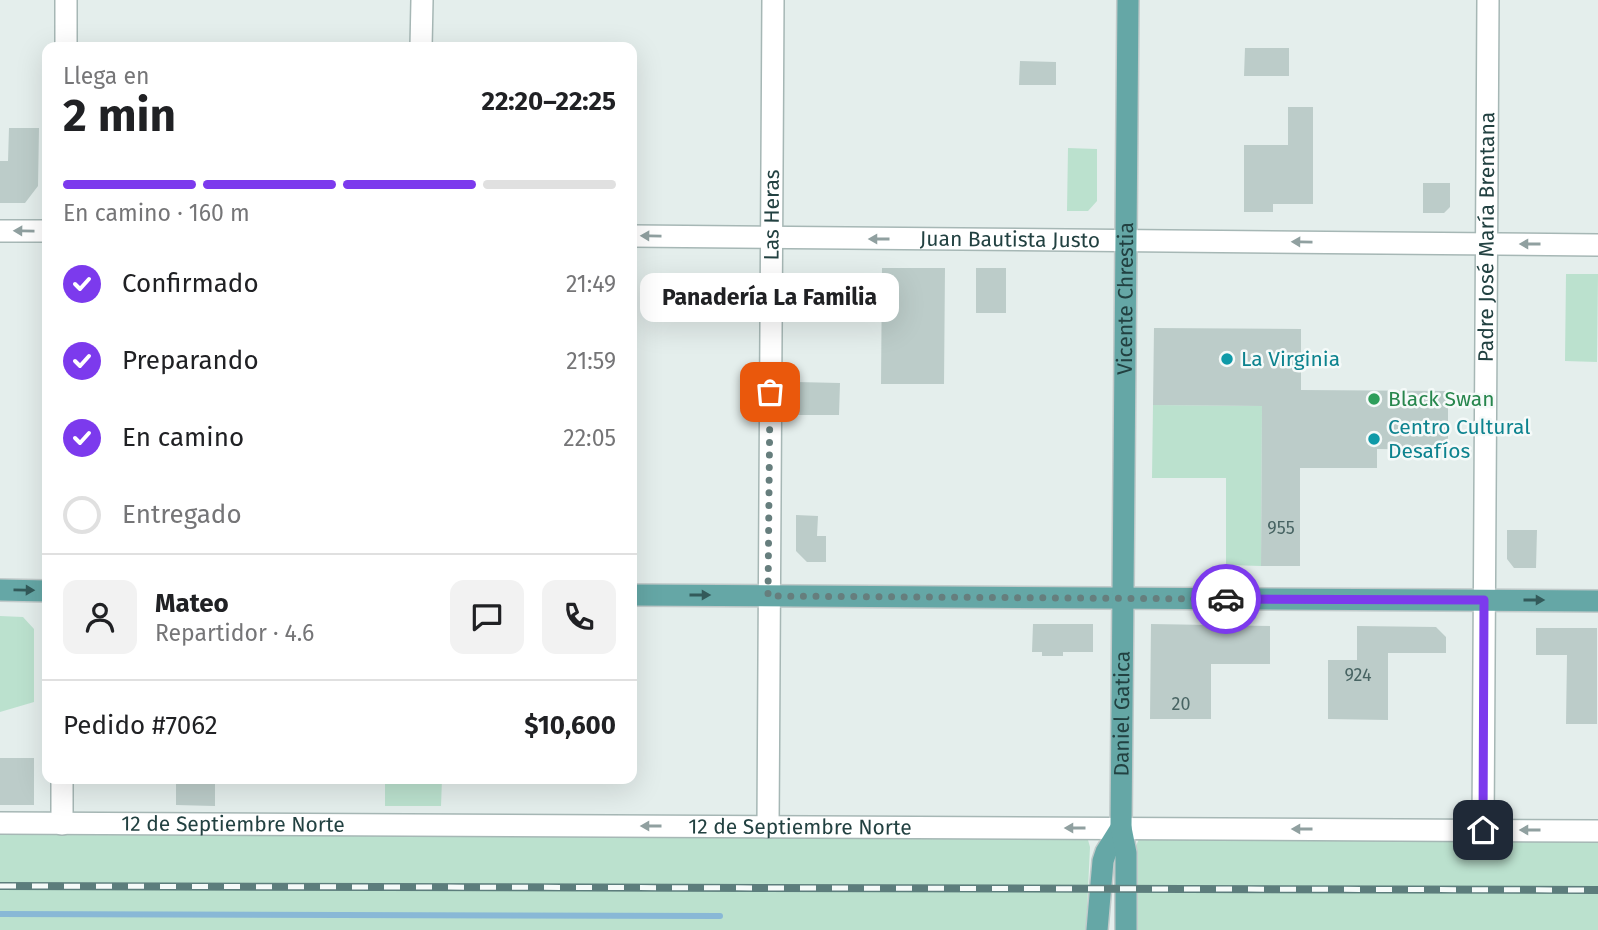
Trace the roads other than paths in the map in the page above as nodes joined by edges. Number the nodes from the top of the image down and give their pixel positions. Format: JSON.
{"nodes":[{"id":1,"x":66,"y":0,"type":"edge"},
{"id":2,"x":422,"y":0,"type":"edge"},
{"id":3,"x":773,"y":0,"type":"edge"},
{"id":4,"x":1128,"y":0,"type":"edge"},
{"id":5,"x":1488,"y":0,"type":"edge"},
{"id":6,"x":66,"y":42,"type":"edge"},
{"id":7,"x":421,"y":42,"type":"edge"},
{"id":8,"x":0,"y":231,"type":"edge"},
{"id":9,"x":42,"y":231,"type":"edge"},
{"id":10,"x":637,"y":236,"type":"edge"},
{"id":11,"x":772,"y":238,"type":"junction"},
{"id":12,"x":1125,"y":241,"type":"junction"},
{"id":13,"x":1486,"y":244,"type":"junction"},
{"id":14,"x":1598,"y":245,"type":"edge"},
{"id":15,"x":0,"y":590,"type":"edge"},
{"id":16,"x":42,"y":591,"type":"edge"},
{"id":17,"x":637,"y":595,"type":"edge"},
{"id":18,"x":768,"y":596,"type":"junction"},
{"id":19,"x":1123,"y":598,"type":"junction"},
{"id":20,"x":1484,"y":600,"type":"junction"},
{"id":21,"x":1598,"y":601,"type":"edge"},
{"id":22,"x":62,"y":784,"type":"edge"},
{"id":23,"x":0,"y":823,"type":"edge"},
{"id":24,"x":62,"y":824,"type":"junction"},
{"id":25,"x":768,"y":827,"type":"junction"},
{"id":26,"x":1121,"y":828,"type":"junction"},
{"id":27,"x":1483,"y":830,"type":"junction"},
{"id":28,"x":1598,"y":831,"type":"edge"},
{"id":29,"x":1097,"y":930,"type":"edge"},
{"id":30,"x":1126,"y":930,"type":"edge"}],
"edges":[{"from":1,"to":6,"type":"street"},
{"from":2,"to":7,"type":"street"},
{"from":3,"to":11,"type":"street","name":"Las Heras"},
{"from":4,"to":12,"type":"main road","name":"Vicente Chrestia"},
{"from":5,"to":13,"type":"street","name":"Padre José María Brentana"},
{"from":9,"to":8,"type":"street","one_way":true},
{"from":11,"to":10,"type":"street","name":"Juan Bautista Justo","one_way":true},
{"from":12,"to":11,"type":"street","name":"Juan Bautista Justo","one_way":true},
{"from":11,"to":18,"type":"street","name":"Las Heras"},
{"from":13,"to":12,"type":"street","name":"Juan Bautista Justo","one_way":true},
{"from":12,"to":19,"type":"main road","name":"Vicente Chrestia"},
{"from":14,"to":13,"type":"street","name":"Juan Bautista Justo","one_way":true},
{"from":13,"to":20,"type":"street","name":"Padre José María Brentana"},
{"from":15,"to":16,"type":"main road","one_way":true},
{"from":17,"to":18,"type":"main road","one_way":true},
{"from":18,"to":19,"type":"main road"},
{"from":18,"to":25,"type":"street","name":"Las Heras"},
{"from":19,"to":20,"type":"main road"},
{"from":19,"to":26,"type":"main road","name":"Daniel Gatica"},
{"from":20,"to":21,"type":"main road","one_way":true},
{"from":20,"to":27,"type":"street","name":"Padre José María Brentana"},
{"from":22,"to":24,"type":"street"},
{"from":23,"to":24,"type":"street","name":"12 de Septiembre Norte"},
{"from":25,"to":24,"type":"street","name":"12 de Septiembre Norte","one_way":true},
{"from":26,"to":25,"type":"street","name":"12 de Septiembre Norte","one_way":true},
{"from":27,"to":26,"type":"street","name":"12 de Septiembre Norte","one_way":true},
{"from":26,"to":29,"type":"main road","name":"Daniel Gatica"},
{"from":26,"to":30,"type":"main road","name":"Daniel Gatica"},
{"from":28,"to":27,"type":"street","name":"12 de Septiembre Norte","one_way":true}]}
